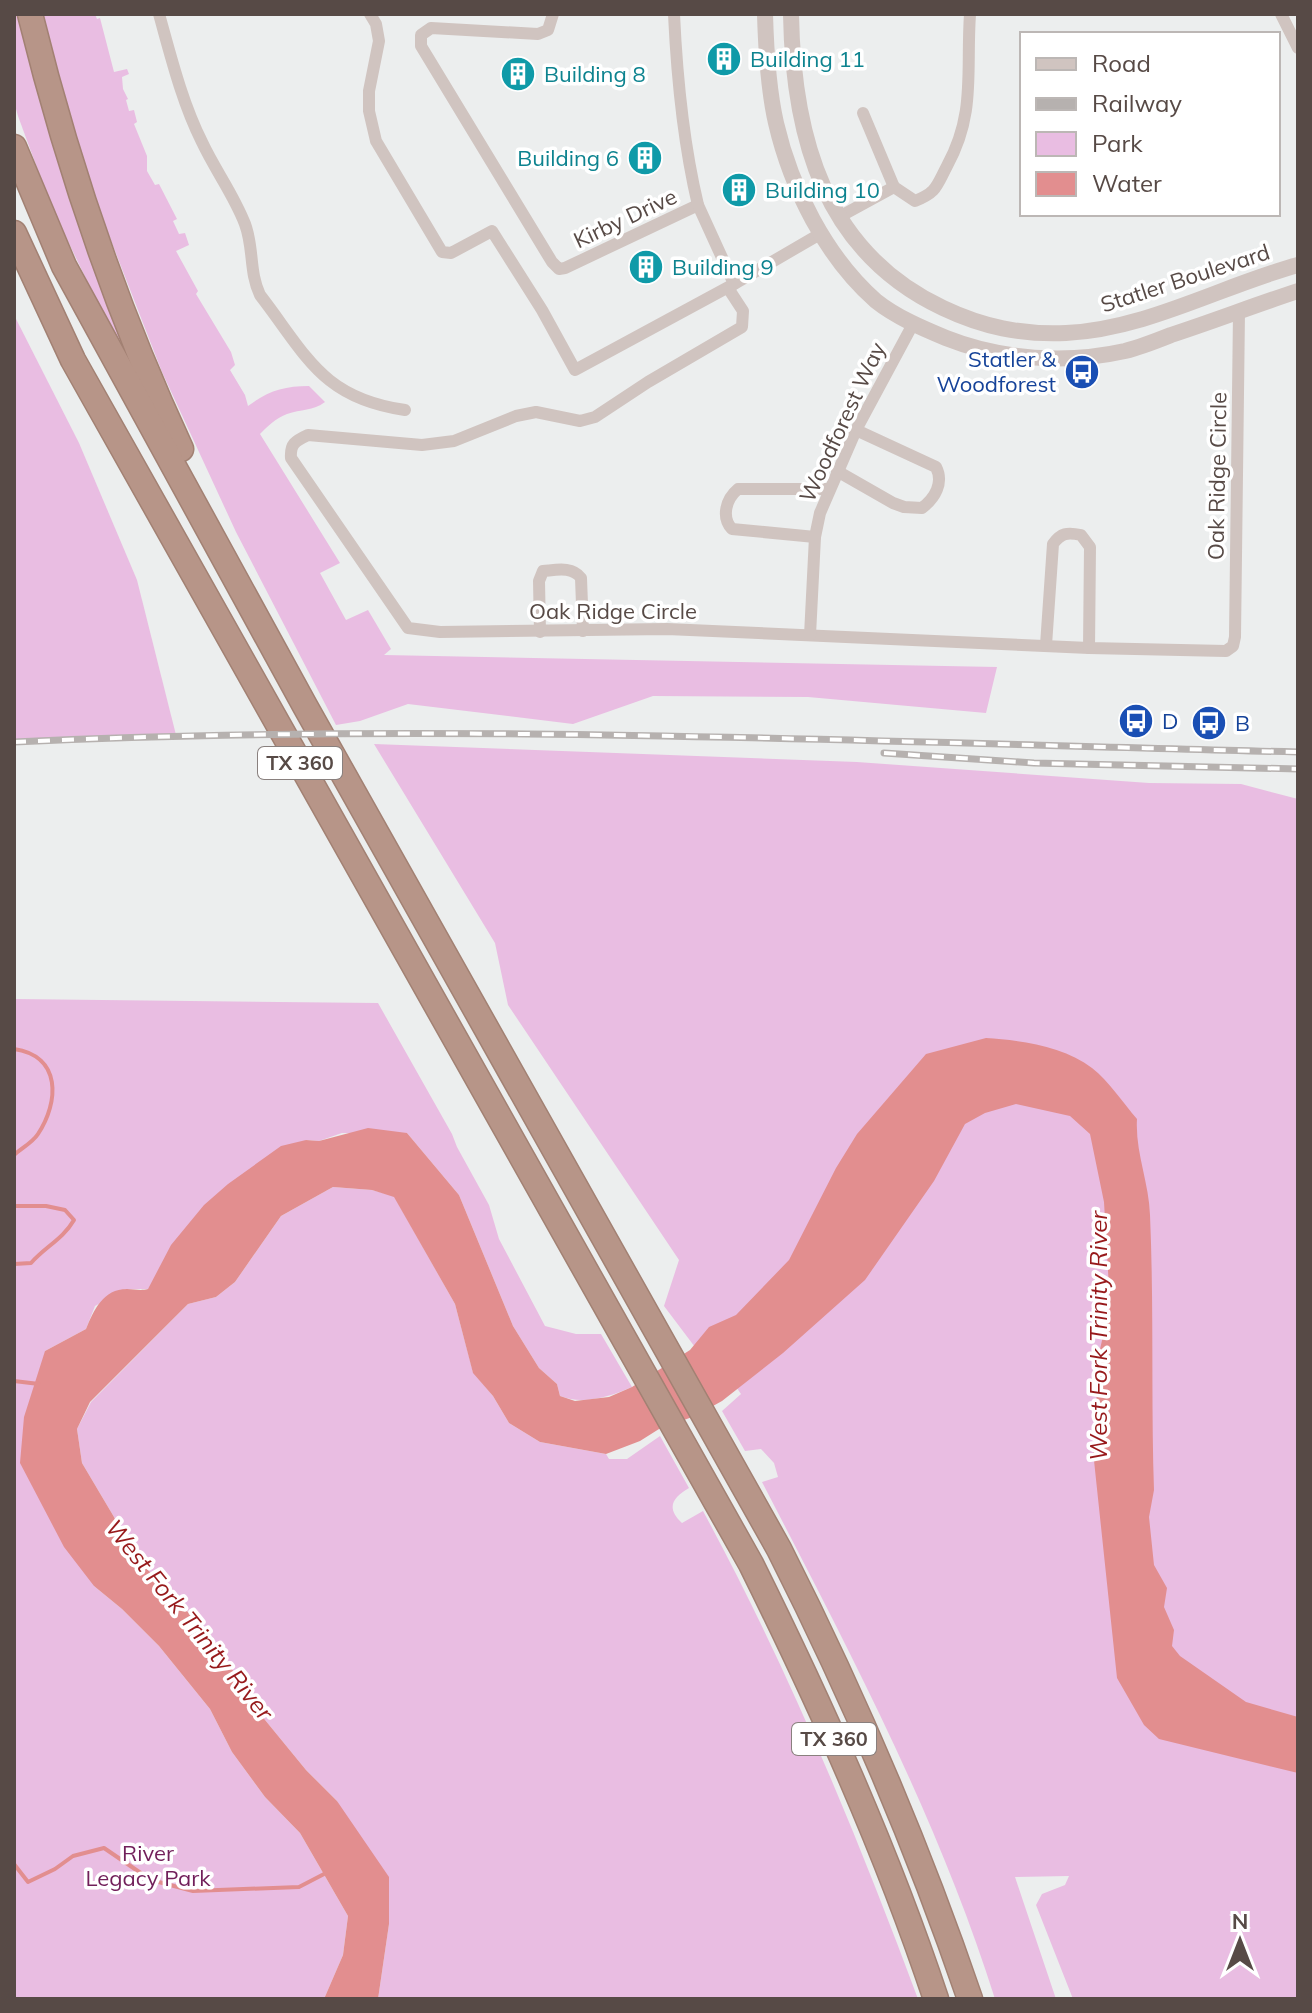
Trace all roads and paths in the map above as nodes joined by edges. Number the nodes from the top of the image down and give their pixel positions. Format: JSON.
{"nodes":[{"id":1,"x":30,"y":14,"type":"edge"},
{"id":2,"x":159,"y":14,"type":"edge"},
{"id":3,"x":370,"y":14,"type":"edge"},
{"id":4,"x":553,"y":14,"type":"edge"},
{"id":5,"x":674,"y":14,"type":"edge"},
{"id":6,"x":765,"y":14,"type":"edge"},
{"id":7,"x":791,"y":14,"type":"edge"},
{"id":8,"x":970,"y":14,"type":"edge"},
{"id":9,"x":1281,"y":14,"type":"edge"},
{"id":10,"x":1298,"y":48,"type":"edge"},
{"id":11,"x":863,"y":113,"type":"dead end"},
{"id":12,"x":14,"y":147,"type":"edge"},
{"id":13,"x":894,"y":187,"type":"junction"},
{"id":14,"x":698,"y":205,"type":"junction"},
{"id":15,"x":839,"y":217,"type":"junction"},
{"id":16,"x":14,"y":233,"type":"edge"},
{"id":17,"x":820,"y":234,"type":"junction"},
{"id":18,"x":1298,"y":265,"type":"edge"},
{"id":19,"x":14,"y":271,"type":"edge"},
{"id":20,"x":731,"y":286,"type":"junction"},
{"id":21,"x":1298,"y":291,"type":"edge"},
{"id":22,"x":1239,"y":312,"type":"junction"},
{"id":23,"x":54,"y":321,"type":"junction"},
{"id":24,"x":913,"y":324,"type":"junction"},
{"id":25,"x":1120,"y":325,"type":"junction"},
{"id":26,"x":1126,"y":351,"type":"junction"},
{"id":27,"x":405,"y":410,"type":"dead end"},
{"id":28,"x":856,"y":430,"type":"junction"},
{"id":29,"x":837,"y":471,"type":"junction"},
{"id":30,"x":829,"y":489,"type":"junction"},
{"id":31,"x":211,"y":534,"type":"junction"},
{"id":32,"x":815,"y":537,"type":"junction"},
{"id":33,"x":583,"y":631,"type":"junction"},
{"id":34,"x":540,"y":632,"type":"junction"},
{"id":35,"x":810,"y":635,"type":"junction"},
{"id":36,"x":1046,"y":645,"type":"junction"},
{"id":37,"x":1089,"y":648,"type":"junction"},
{"id":38,"x":936,"y":1999,"type":"edge"},
{"id":39,"x":970,"y":1999,"type":"edge"}],
"edges":[{"from":1,"to":31,"type":"highway"},
{"from":2,"to":27,"type":"street"},
{"from":3,"to":20,"type":"street"},
{"from":4,"to":14,"type":"street","name":"Kirby Drive"},
{"from":5,"to":14,"type":"street","name":"Kirby Drive"},
{"from":6,"to":17,"type":"street"},
{"from":7,"to":15,"type":"street","name":"Statler Boulevard"},
{"from":8,"to":13,"type":"street"},
{"from":9,"to":10,"type":"street"},
{"from":11,"to":13,"type":"street"},
{"from":12,"to":31,"type":"highway","number":"TX 360"},
{"from":13,"to":15,"type":"street"},
{"from":14,"to":20,"type":"street","name":"Kirby Drive"},
{"from":15,"to":17,"type":"street"},
{"from":15,"to":25,"type":"street","name":"Statler Boulevard"},
{"from":16,"to":23,"type":"highway","number":"TX 360"},
{"from":17,"to":20,"type":"street"},
{"from":17,"to":24,"type":"street"},
{"from":18,"to":25,"type":"street","name":"Statler Boulevard"},
{"from":19,"to":23,"type":"highway"},
{"from":20,"to":34,"type":"street","name":"Oak Ridge Circle"},
{"from":21,"to":22,"type":"street"},
{"from":22,"to":26,"type":"street"},
{"from":22,"to":37,"type":"street","name":"Oak Ridge Circle"},
{"from":23,"to":38,"type":"highway","number":"TX 360"},
{"from":24,"to":26,"type":"street"},
{"from":24,"to":28,"type":"street","name":"Woodforest Way"},
{"from":25,"to":26,"type":"street"},
{"from":28,"to":29,"type":"street","name":"Woodforest Way"},
{"from":28,"to":29,"type":"street"},
{"from":29,"to":30,"type":"street","name":"Woodforest Way"},
{"from":30,"to":32,"type":"street","name":"Woodforest Way"},
{"from":30,"to":32,"type":"street"},
{"from":31,"to":39,"type":"highway","number":"TX 360"},
{"from":32,"to":35,"type":"street","name":"Woodforest Way"},
{"from":33,"to":34,"type":"street","name":"Oak Ridge Circle"},
{"from":33,"to":34,"type":"street"},
{"from":33,"to":35,"type":"street","name":"Oak Ridge Circle"},
{"from":35,"to":36,"type":"street","name":"Oak Ridge Circle"},
{"from":36,"to":37,"type":"street","name":"Oak Ridge Circle"},
{"from":36,"to":37,"type":"street"}]}
